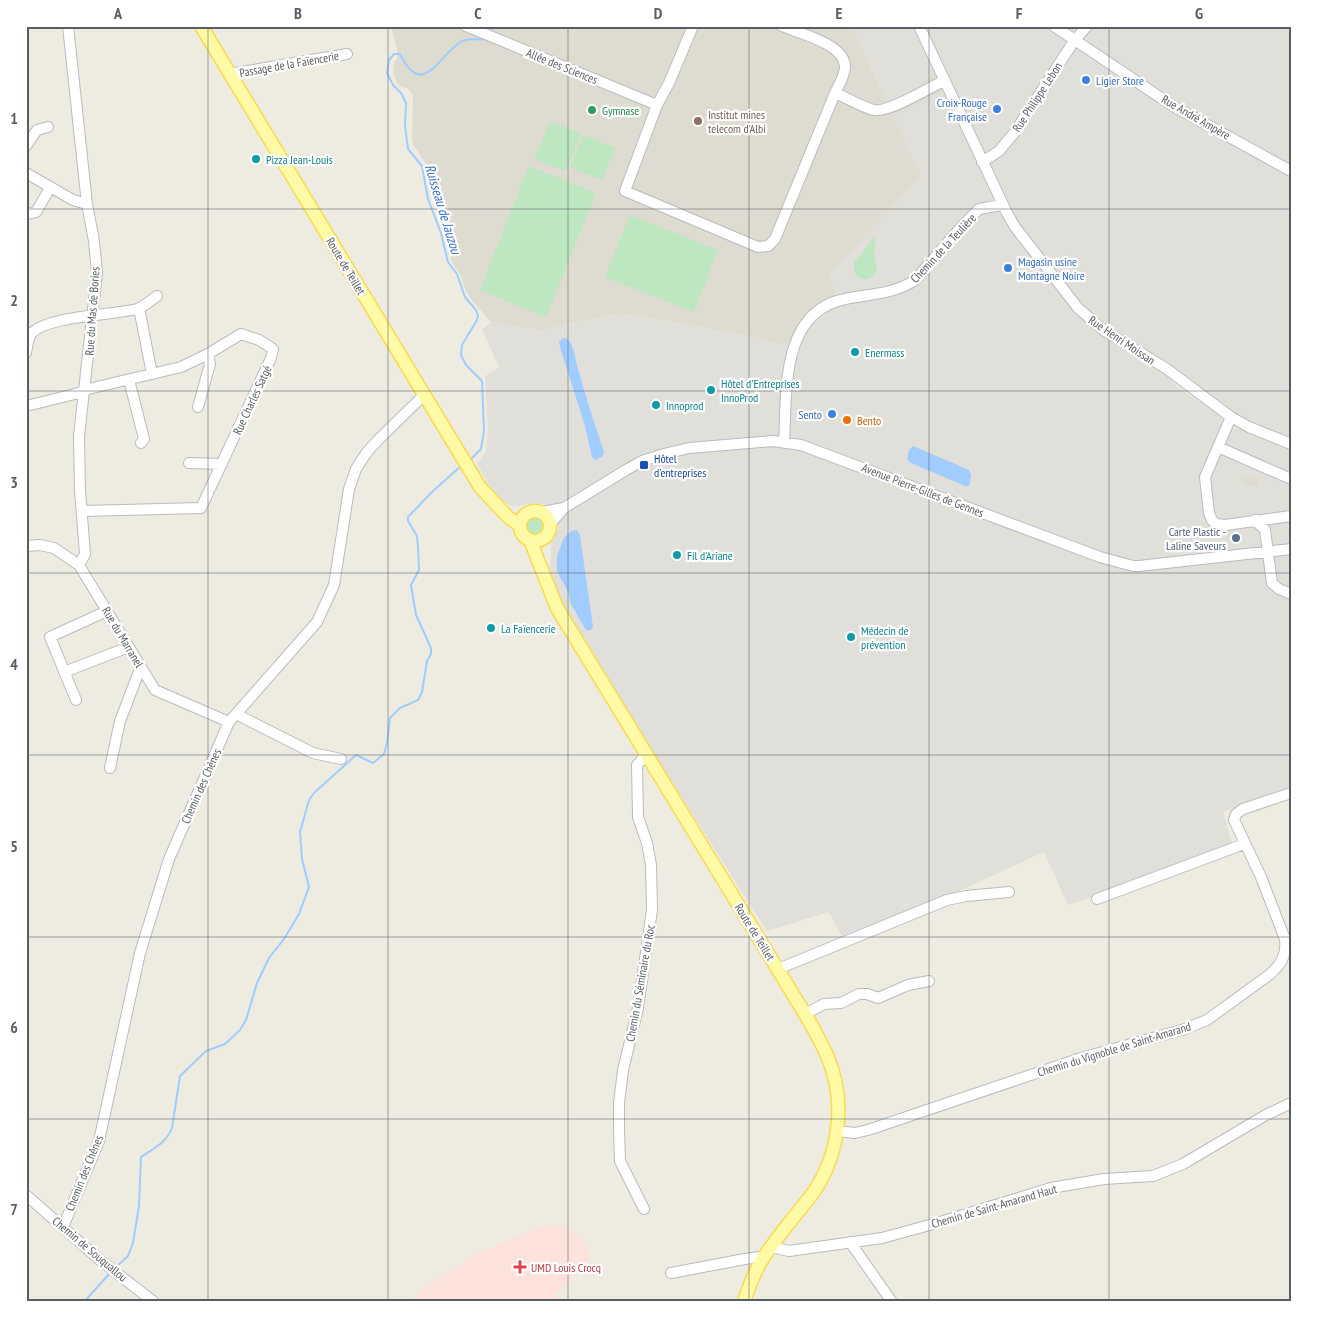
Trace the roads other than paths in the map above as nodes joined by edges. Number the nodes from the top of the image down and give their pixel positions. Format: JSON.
{"nodes":[{"id":1,"x":68,"y":26,"type":"edge"},
{"id":2,"x":201,"y":26,"type":"edge"},
{"id":3,"x":466,"y":26,"type":"edge"},
{"id":4,"x":693,"y":26,"type":"edge"},
{"id":5,"x":782,"y":26,"type":"edge"},
{"id":6,"x":919,"y":26,"type":"edge"},
{"id":7,"x":1054,"y":26,"type":"edge"},
{"id":8,"x":1087,"y":26,"type":"edge"},
{"id":9,"x":1074,"y":41,"type":"junction"},
{"id":10,"x":347,"y":54,"type":"dead end"},
{"id":11,"x":230,"y":74,"type":"junction"},
{"id":12,"x":945,"y":80,"type":"junction"},
{"id":13,"x":835,"y":93,"type":"junction"},
{"id":14,"x":657,"y":105,"type":"junction"},
{"id":15,"x":48,"y":127,"type":"dead end"},
{"id":16,"x":26,"y":146,"type":"edge"},
{"id":17,"x":982,"y":162,"type":"junction"},
{"id":18,"x":1291,"y":171,"type":"edge"},
{"id":19,"x":26,"y":173,"type":"edge"},
{"id":20,"x":50,"y":188,"type":"junction"},
{"id":21,"x":87,"y":204,"type":"junction"},
{"id":22,"x":1002,"y":204,"type":"junction"},
{"id":23,"x":26,"y":214,"type":"edge"},
{"id":24,"x":157,"y":296,"type":"dead end"},
{"id":25,"x":139,"y":308,"type":"junction"},
{"id":26,"x":93,"y":315,"type":"junction"},
{"id":27,"x":26,"y":353,"type":"edge"},
{"id":28,"x":208,"y":354,"type":"junction"},
{"id":29,"x":152,"y":374,"type":"junction"},
{"id":30,"x":129,"y":380,"type":"junction"},
{"id":31,"x":84,"y":390,"type":"junction"},
{"id":32,"x":424,"y":395,"type":"junction"},
{"id":33,"x":26,"y":406,"type":"edge"},
{"id":34,"x":198,"y":407,"type":"dead end"},
{"id":35,"x":1231,"y":417,"type":"junction"},
{"id":36,"x":784,"y":442,"type":"junction"},
{"id":37,"x":140,"y":443,"type":"dead end"},
{"id":38,"x":1291,"y":444,"type":"edge"},
{"id":39,"x":1218,"y":447,"type":"junction"},
{"id":40,"x":189,"y":462,"type":"dead end"},
{"id":41,"x":222,"y":464,"type":"junction"},
{"id":42,"x":1291,"y":479,"type":"edge"},
{"id":43,"x":494,"y":502,"type":"junction"},
{"id":44,"x":564,"y":508,"type":"junction"},
{"id":45,"x":82,"y":511,"type":"junction"},
{"id":46,"x":527,"y":512,"type":"junction"},
{"id":47,"x":542,"y":512,"type":"junction"},
{"id":48,"x":1291,"y":516,"type":"edge"},
{"id":49,"x":1274,"y":517,"type":"junction"},
{"id":50,"x":1255,"y":520,"type":"junction"},
{"id":51,"x":550,"y":524,"type":"junction"},
{"id":52,"x":520,"y":525,"type":"junction"},
{"id":53,"x":1265,"y":530,"type":"junction"},
{"id":54,"x":544,"y":538,"type":"junction"},
{"id":55,"x":530,"y":540,"type":"junction"},
{"id":56,"x":26,"y":546,"type":"edge"},
{"id":57,"x":1291,"y":549,"type":"edge"},
{"id":58,"x":1268,"y":552,"type":"junction"},
{"id":59,"x":79,"y":565,"type":"junction"},
{"id":60,"x":542,"y":575,"type":"junction"},
{"id":61,"x":1291,"y":594,"type":"edge"},
{"id":62,"x":107,"y":610,"type":"junction"},
{"id":63,"x":129,"y":647,"type":"junction"},
{"id":64,"x":143,"y":670,"type":"junction"},
{"id":65,"x":64,"y":672,"type":"junction"},
{"id":66,"x":76,"y":700,"type":"dead end"},
{"id":67,"x":236,"y":714,"type":"junction"},
{"id":68,"x":229,"y":722,"type":"junction"},
{"id":69,"x":646,"y":755,"type":"junction"},
{"id":70,"x":341,"y":760,"type":"dead end"},
{"id":71,"x":110,"y":768,"type":"dead end"},
{"id":72,"x":1291,"y":793,"type":"edge"},
{"id":73,"x":1244,"y":844,"type":"junction"},
{"id":74,"x":1010,"y":892,"type":"dead end"},
{"id":75,"x":1097,"y":899,"type":"dead end"},
{"id":76,"x":778,"y":969,"type":"junction"},
{"id":77,"x":929,"y":981,"type":"dead end"},
{"id":78,"x":805,"y":1014,"type":"junction"},
{"id":79,"x":1291,"y":1103,"type":"edge"},
{"id":80,"x":837,"y":1131,"type":"junction"},
{"id":81,"x":26,"y":1195,"type":"edge"},
{"id":82,"x":644,"y":1209,"type":"dead end"},
{"id":83,"x":62,"y":1227,"type":"junction"},
{"id":84,"x":850,"y":1242,"type":"junction"},
{"id":85,"x":771,"y":1247,"type":"junction"},
{"id":86,"x":763,"y":1258,"type":"junction"},
{"id":87,"x":671,"y":1273,"type":"dead end"},
{"id":88,"x":154,"y":1302,"type":"edge"},
{"id":89,"x":744,"y":1302,"type":"edge"},
{"id":90,"x":892,"y":1302,"type":"edge"}],
"edges":[{"from":1,"to":21,"type":"street","name":"Rue du Mas de Bories"},
{"from":2,"to":11,"type":"main road","name":"Route de Teillet"},
{"from":3,"to":14,"type":"street","name":"Allée des Sciences"},
{"from":4,"to":14,"type":"street"},
{"from":5,"to":13,"type":"street"},
{"from":6,"to":12,"type":"street","name":"Rue Henri Moissan"},
{"from":7,"to":9,"type":"street","name":"Rue André Ampère"},
{"from":8,"to":9,"type":"street","name":"Rue Philippe Lebon"},
{"from":9,"to":17,"type":"street","name":"Rue Philippe Lebon"},
{"from":9,"to":18,"type":"street","name":"Rue André Ampère"},
{"from":10,"to":11,"type":"street","name":"Passage de la Faïencerie"},
{"from":11,"to":32,"type":"main road","name":"Route de Teillet"},
{"from":12,"to":13,"type":"street"},
{"from":12,"to":17,"type":"street","name":"Rue Henri Moissan"},
{"from":13,"to":14,"type":"street"},
{"from":15,"to":16,"type":"street"},
{"from":17,"to":22,"type":"street","name":"Rue Henri Moissan"},
{"from":19,"to":20,"type":"street"},
{"from":20,"to":21,"type":"street"},
{"from":20,"to":23,"type":"street"},
{"from":21,"to":26,"type":"street","name":"Rue du Mas de Bories"},
{"from":22,"to":35,"type":"street","name":"Rue Henri Moissan"},
{"from":22,"to":36,"type":"street","name":"Chemin de la Teulière"},
{"from":24,"to":25,"type":"street"},
{"from":25,"to":26,"type":"street"},
{"from":25,"to":29,"type":"street"},
{"from":26,"to":27,"type":"street"},
{"from":26,"to":31,"type":"street","name":"Rue du Mas de Bories"},
{"from":28,"to":29,"type":"street","name":"Rue Charles Satgé"},
{"from":28,"to":34,"type":"street"},
{"from":28,"to":41,"type":"street","name":"Rue Charles Satgé"},
{"from":29,"to":30,"type":"street","name":"Rue Charles Satgé"},
{"from":30,"to":31,"type":"street","name":"Rue Charles Satgé"},
{"from":30,"to":37,"type":"street"},
{"from":31,"to":33,"type":"street","name":"Rue Charles Satgé"},
{"from":31,"to":45,"type":"street","name":"Rue du Mas de Bories"},
{"from":32,"to":43,"type":"main road","name":"Route de Teillet"},
{"from":32,"to":67,"type":"street","name":"Chemin des Chênes"},
{"from":35,"to":38,"type":"street","name":"Rue Henri Moissan"},
{"from":35,"to":39,"type":"street"},
{"from":36,"to":44,"type":"street","name":"Avenue Pierre-Gilles de Gennes"},
{"from":36,"to":58,"type":"street","name":"Avenue Pierre-Gilles de Gennes"},
{"from":39,"to":42,"type":"street"},
{"from":39,"to":50,"type":"street"},
{"from":40,"to":41,"type":"street"},
{"from":41,"to":45,"type":"street","name":"Rue Charles Satgé"},
{"from":43,"to":46,"type":"main road","name":"Route de Teillet"},
{"from":43,"to":52,"type":"main road","name":"Route de Teillet"},
{"from":44,"to":47,"type":"street","name":"Avenue Pierre-Gilles de Gennes"},
{"from":44,"to":51,"type":"street","name":"Avenue Pierre-Gilles de Gennes"},
{"from":45,"to":59,"type":"street","name":"Rue du Mas de Bories"},
{"from":46,"to":47,"type":"main road"},
{"from":46,"to":52,"type":"main road"},
{"from":47,"to":51,"type":"main road"},
{"from":48,"to":49,"type":"street"},
{"from":49,"to":50,"type":"street"},
{"from":49,"to":53,"type":"street"},
{"from":50,"to":53,"type":"street"},
{"from":51,"to":54,"type":"main road"},
{"from":52,"to":55,"type":"main road"},
{"from":53,"to":58,"type":"street"},
{"from":54,"to":55,"type":"main road"},
{"from":54,"to":60,"type":"main road","name":"Route de Teillet"},
{"from":55,"to":60,"type":"main road","name":"Route de Teillet"},
{"from":56,"to":59,"type":"street","name":"Rue du Marranel"},
{"from":57,"to":58,"type":"street","name":"Avenue Pierre-Gilles de Gennes"},
{"from":58,"to":61,"type":"street"},
{"from":59,"to":62,"type":"street","name":"Rue du Marranel"},
{"from":60,"to":69,"type":"main road","name":"Route de Teillet"},
{"from":62,"to":63,"type":"street","name":"Rue du Marranel"},
{"from":62,"to":65,"type":"street"},
{"from":63,"to":64,"type":"street","name":"Rue du Marranel"},
{"from":63,"to":65,"type":"street"},
{"from":64,"to":68,"type":"street","name":"Rue du Marranel"},
{"from":64,"to":71,"type":"street"},
{"from":65,"to":66,"type":"street"},
{"from":67,"to":68,"type":"street","name":"Chemin des Chênes"},
{"from":67,"to":70,"type":"street"},
{"from":68,"to":83,"type":"street","name":"Chemin des Chênes"},
{"from":69,"to":76,"type":"main road","name":"Route de Teillet"},
{"from":69,"to":82,"type":"street","name":"Chemin du Séminaire du Roc"},
{"from":72,"to":73,"type":"street","name":"Chemin du Vignoble de Saint-Amarand"},
{"from":73,"to":75,"type":"street"},
{"from":73,"to":80,"type":"street","name":"Chemin du Vignoble de Saint-Amarand"},
{"from":74,"to":76,"type":"street"},
{"from":76,"to":78,"type":"main road","name":"Route de Teillet"},
{"from":77,"to":78,"type":"street"},
{"from":78,"to":80,"type":"main road","name":"Route de Teillet"},
{"from":79,"to":84,"type":"street","name":"Chemin de Saint-Amarand Haut"},
{"from":80,"to":85,"type":"main road","name":"Route de Teillet"},
{"from":81,"to":83,"type":"street","name":"Chemin de Souquallou"},
{"from":83,"to":88,"type":"street","name":"Chemin de Souquallou"},
{"from":84,"to":85,"type":"street","name":"Chemin de Saint-Amarand Haut"},
{"from":84,"to":90,"type":"street"},
{"from":85,"to":86,"type":"main road","name":"Route de Teillet"},
{"from":86,"to":87,"type":"street"},
{"from":86,"to":89,"type":"main road","name":"Route de Teillet"}]}
